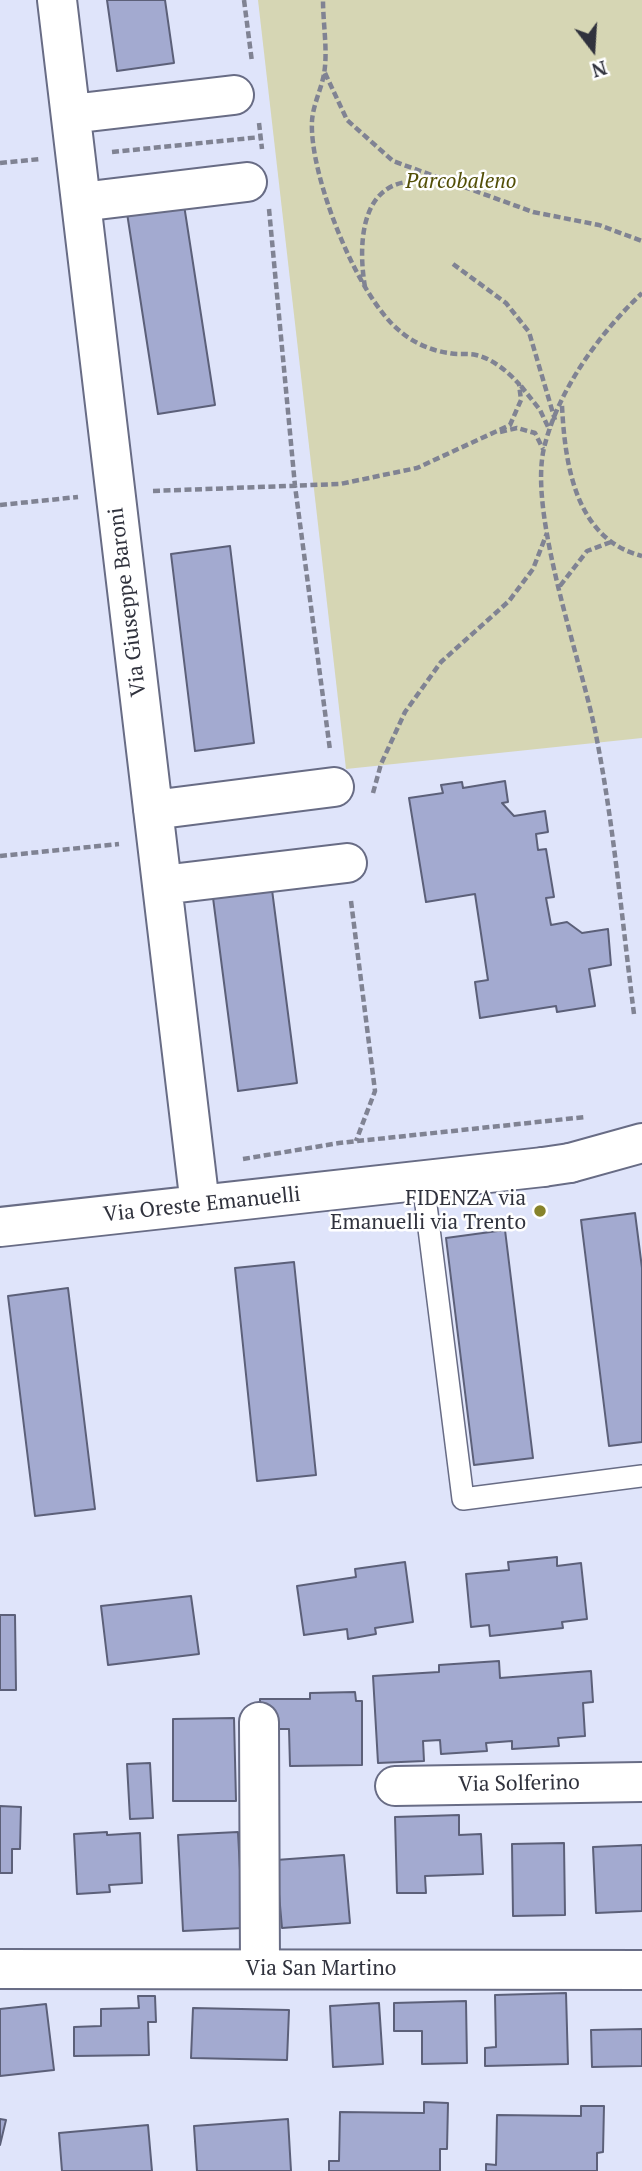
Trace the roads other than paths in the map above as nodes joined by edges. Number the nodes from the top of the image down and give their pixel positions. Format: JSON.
{"nodes":[{"id":1,"x":57,"y":0,"type":"edge"},
{"id":2,"x":248,"y":91,"type":"road end"},
{"id":3,"x":71,"y":114,"type":"junction"},
{"id":4,"x":260,"y":181,"type":"road end"},
{"id":5,"x":81,"y":202,"type":"junction"},
{"id":6,"x":351,"y":793,"type":"road end"},
{"id":7,"x":153,"y":810,"type":"junction"},
{"id":8,"x":346,"y":863,"type":"road end"},
{"id":9,"x":162,"y":885,"type":"junction"},
{"id":10,"x":642,"y":1143,"type":"edge"},
{"id":11,"x":556,"y":1165,"type":"junction"},
{"id":12,"x":642,"y":1167,"type":"edge"},
{"id":13,"x":423,"y":1181,"type":"junction"},
{"id":14,"x":200,"y":1205,"type":"junction"},
{"id":15,"x":0,"y":1227,"type":"edge"},
{"id":16,"x":642,"y":1476,"type":"edge"},
{"id":17,"x":259,"y":1722,"type":"dead end"},
{"id":18,"x":642,"y":1782,"type":"edge"},
{"id":19,"x":396,"y":1786,"type":"dead end"},
{"id":20,"x":0,"y":1969,"type":"edge"},
{"id":21,"x":260,"y":1969,"type":"junction"},
{"id":22,"x":642,"y":1970,"type":"edge"}],
"edges":[{"from":1,"to":3,"type":"street","name":"Via Giuseppe Baroni"},
{"from":2,"to":3,"type":"street"},
{"from":3,"to":5,"type":"street","name":"Via Giuseppe Baroni"},
{"from":4,"to":5,"type":"street"},
{"from":5,"to":7,"type":"street","name":"Via Giuseppe Baroni"},
{"from":6,"to":7,"type":"street"},
{"from":7,"to":9,"type":"street","name":"Via Giuseppe Baroni"},
{"from":8,"to":9,"type":"street"},
{"from":9,"to":14,"type":"street","name":"Via Giuseppe Baroni"},
{"from":10,"to":11,"type":"street","name":"Via Oreste Emanuelli"},
{"from":11,"to":12,"type":"street","name":"Via Oreste Emanuelli"},
{"from":11,"to":13,"type":"street","name":"Via Oreste Emanuelli"},
{"from":13,"to":14,"type":"street","name":"Via Oreste Emanuelli"},
{"from":13,"to":16,"type":"lane"},
{"from":14,"to":15,"type":"street","name":"Via Oreste Emanuelli"},
{"from":17,"to":21,"type":"street"},
{"from":18,"to":19,"type":"street","name":"Via Solferino"},
{"from":20,"to":21,"type":"street","name":"Via San Martino"},
{"from":21,"to":22,"type":"street","name":"Via San Martino"}]}
